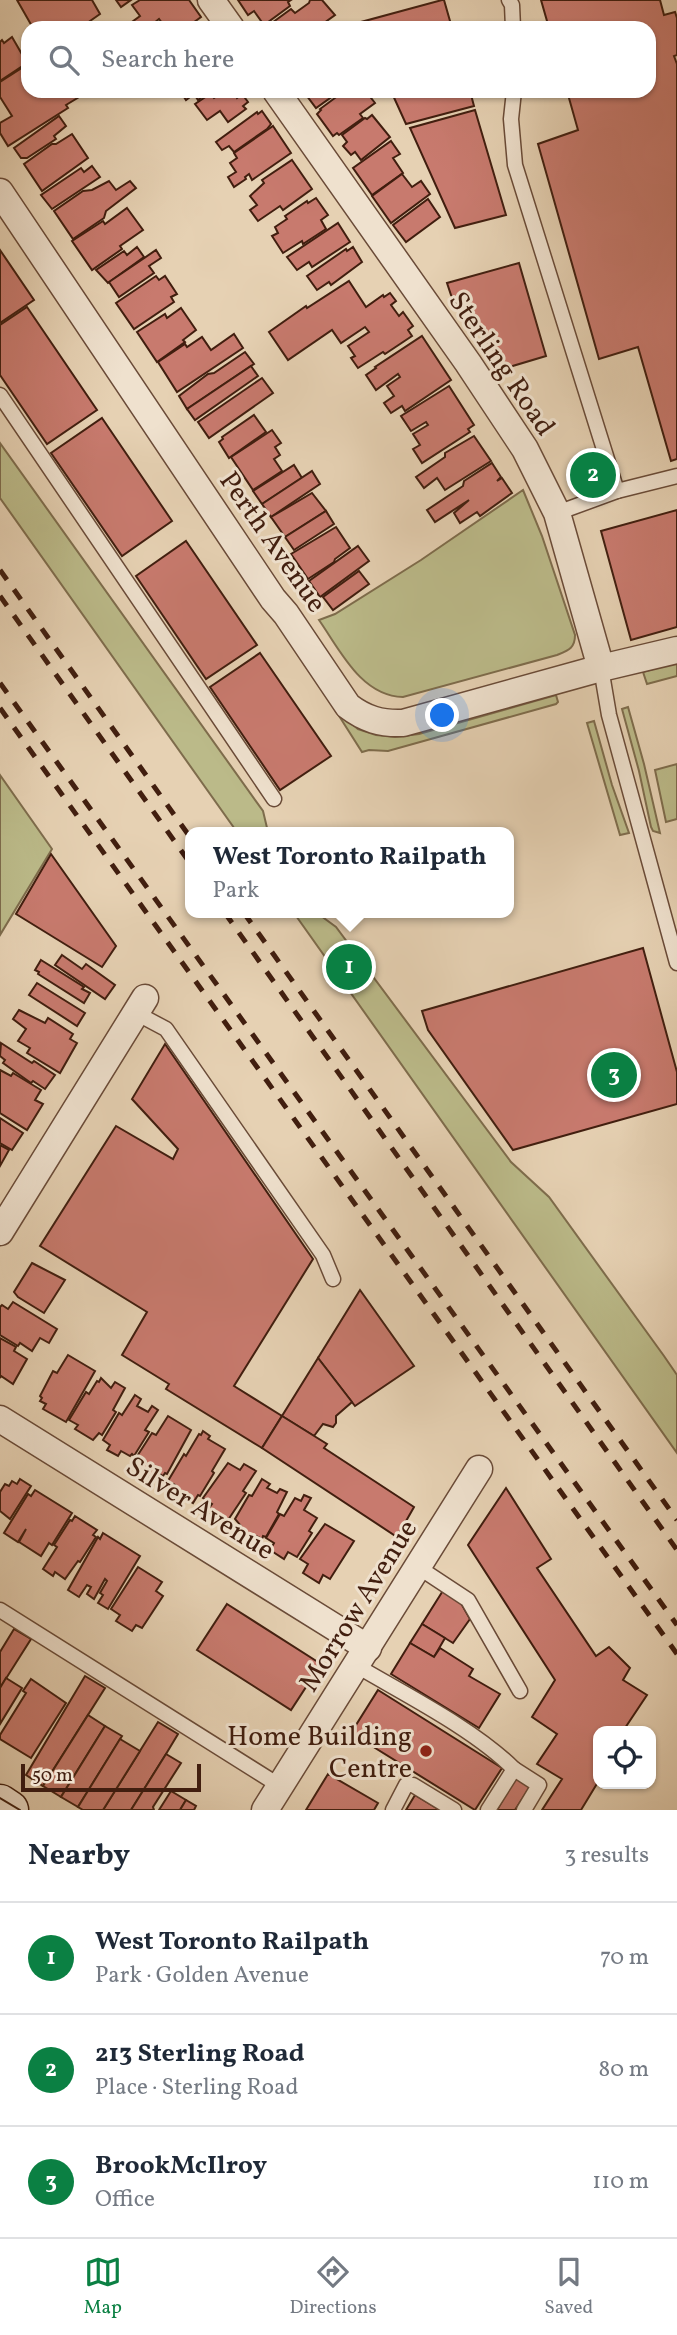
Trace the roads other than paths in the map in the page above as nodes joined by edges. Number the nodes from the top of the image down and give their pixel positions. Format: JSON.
{"nodes":[{"id":1,"x":211,"y":0,"type":"edge"},
{"id":2,"x":509,"y":0,"type":"edge"},
{"id":3,"x":226,"y":21,"type":"edge"},
{"id":4,"x":513,"y":21,"type":"edge"},
{"id":5,"x":281,"y":98,"type":"edge"},
{"id":6,"x":513,"y":98,"type":"edge"},
{"id":7,"x":0,"y":192,"type":"edge"},
{"id":8,"x":0,"y":395,"type":"edge"},
{"id":9,"x":677,"y":476,"type":"edge"},
{"id":10,"x":617,"y":491,"type":"junction"},
{"id":11,"x":557,"y":513,"type":"junction"},
{"id":12,"x":677,"y":650,"type":"edge"},
{"id":13,"x":601,"y":668,"type":"junction"},
{"id":14,"x":274,"y":799,"type":"dead end"},
{"id":15,"x":677,"y":963,"type":"edge"},
{"id":16,"x":140,"y":1005,"type":"joint"},
{"id":17,"x":0,"y":1232,"type":"edge"},
{"id":18,"x":333,"y":1279,"type":"dead end"},
{"id":19,"x":0,"y":1419,"type":"edge"},
{"id":20,"x":478,"y":1469,"type":"dead end"},
{"id":21,"x":418,"y":1567,"type":"junction"},
{"id":22,"x":0,"y":1610,"type":"edge"},
{"id":23,"x":362,"y":1657,"type":"junction"},
{"id":24,"x":520,"y":1691,"type":"dead end"},
{"id":25,"x":514,"y":1769,"type":"junction"},
{"id":26,"x":281,"y":1786,"type":"junction"},
{"id":27,"x":0,"y":1804,"type":"edge"},
{"id":28,"x":9,"y":1810,"type":"edge"},
{"id":29,"x":265,"y":1810,"type":"edge"},
{"id":30,"x":393,"y":1810,"type":"edge"},
{"id":31,"x":454,"y":1810,"type":"edge"},
{"id":32,"x":488,"y":1810,"type":"edge"},
{"id":33,"x":524,"y":1810,"type":"edge"}],
"edges":[{"from":1,"to":3,"type":"street"},
{"from":2,"to":4,"type":"lane"},
{"from":5,"to":11,"type":"street","name":"Sterling Road"},
{"from":6,"to":10,"type":"lane"},
{"from":7,"to":13,"type":"street","name":"Perth Avenue"},
{"from":8,"to":14,"type":"lane"},
{"from":9,"to":10,"type":"lane"},
{"from":10,"to":11,"type":"lane"},
{"from":11,"to":13,"type":"street","name":"Sterling Road"},
{"from":12,"to":13,"type":"street"},
{"from":13,"to":15,"type":"lane"},
{"from":16,"to":17,"type":"street"},
{"from":16,"to":18,"type":"lane"},
{"from":19,"to":23,"type":"street","name":"Silver Avenue"},
{"from":20,"to":21,"type":"street","name":"Morrow Avenue"},
{"from":21,"to":23,"type":"street","name":"Morrow Avenue"},
{"from":21,"to":24,"type":"lane"},
{"from":22,"to":26,"type":"lane"},
{"from":23,"to":25,"type":"lane"},
{"from":23,"to":26,"type":"street","name":"Morrow Avenue"},
{"from":25,"to":32,"type":"lane"},
{"from":25,"to":33,"type":"lane"},
{"from":26,"to":29,"type":"street","name":"Morrow Avenue"},
{"from":27,"to":28,"type":"main road"},
{"from":30,"to":31,"type":"lane"}]}
